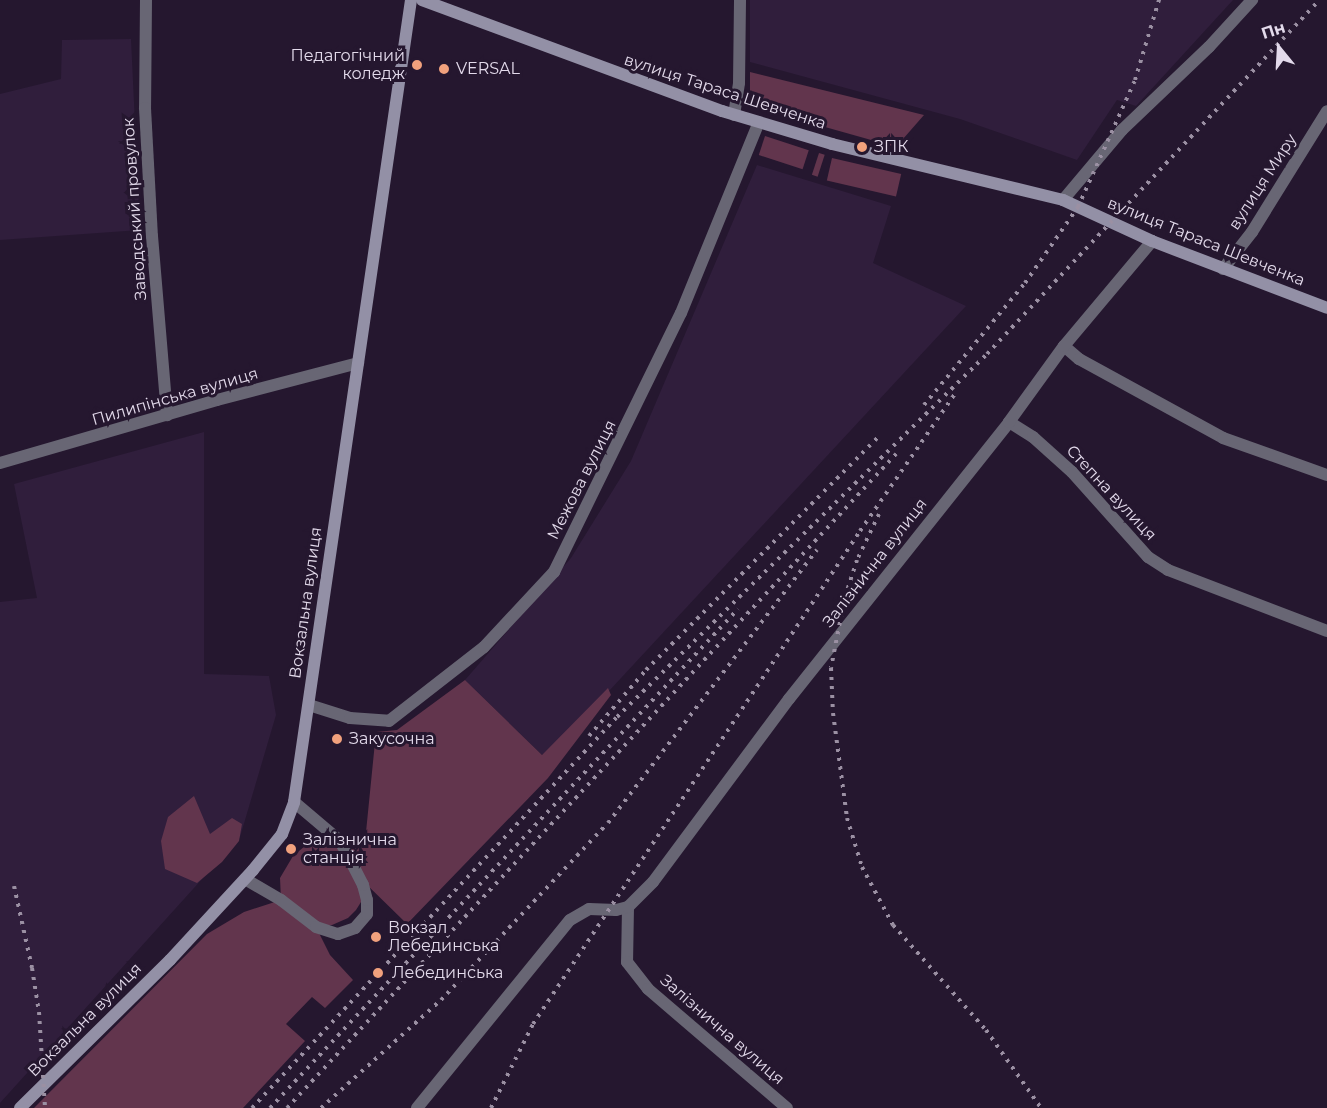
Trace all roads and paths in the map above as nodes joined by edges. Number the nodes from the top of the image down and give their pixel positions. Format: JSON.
{"nodes":[{"id":1,"x":146,"y":0,"type":"edge"},
{"id":2,"x":411,"y":0,"type":"edge"},
{"id":3,"x":422,"y":0,"type":"edge"},
{"id":4,"x":740,"y":0,"type":"edge"},
{"id":5,"x":1252,"y":0,"type":"edge"},
{"id":6,"x":1327,"y":111,"type":"edge"},
{"id":7,"x":734,"y":115,"type":"junction"},
{"id":8,"x":759,"y":122,"type":"junction"},
{"id":9,"x":1063,"y":200,"type":"junction"},
{"id":10,"x":1152,"y":241,"type":"junction"},
{"id":11,"x":1223,"y":269,"type":"junction"},
{"id":12,"x":1327,"y":308,"type":"edge"},
{"id":13,"x":1064,"y":345,"type":"junction"},
{"id":14,"x":358,"y":363,"type":"junction"},
{"id":15,"x":167,"y":415,"type":"junction"},
{"id":16,"x":1009,"y":422,"type":"junction"},
{"id":17,"x":0,"y":463,"type":"edge"},
{"id":18,"x":1327,"y":475,"type":"edge"},
{"id":19,"x":1327,"y":631,"type":"edge"},
{"id":20,"x":309,"y":705,"type":"junction"},
{"id":21,"x":294,"y":802,"type":"junction"},
{"id":22,"x":245,"y":879,"type":"junction"},
{"id":23,"x":627,"y":907,"type":"junction"},
{"id":24,"x":20,"y":1108,"type":"edge"},
{"id":25,"x":417,"y":1108,"type":"edge"},
{"id":26,"x":788,"y":1108,"type":"edge"}],
"edges":[{"from":1,"to":15,"type":"street","name":"Заводський провулок"},
{"from":2,"to":14,"type":"main road","name":"Вокзальна вулиця"},
{"from":3,"to":7,"type":"main road","name":"вулиця Тараса Шевченка"},
{"from":4,"to":7,"type":"street"},
{"from":5,"to":9,"type":"street"},
{"from":6,"to":11,"type":"street","name":"вулиця Миру"},
{"from":7,"to":8,"type":"main road","name":"вулиця Тараса Шевченка"},
{"from":8,"to":9,"type":"main road","name":"вулиця Тараса Шевченка"},
{"from":8,"to":20,"type":"street","name":"Межова вулиця"},
{"from":9,"to":10,"type":"main road","name":"вулиця Тараса Шевченка"},
{"from":10,"to":11,"type":"main road","name":"вулиця Тараса Шевченка"},
{"from":10,"to":13,"type":"street","name":"Залізнична вулиця"},
{"from":11,"to":12,"type":"main road","name":"вулиця Тараса Шевченка"},
{"from":13,"to":16,"type":"street","name":"Залізнична вулиця"},
{"from":13,"to":18,"type":"street"},
{"from":14,"to":15,"type":"street","name":"Пилипінська вулиця"},
{"from":14,"to":20,"type":"main road","name":"Вокзальна вулиця"},
{"from":15,"to":17,"type":"street","name":"Пилипінська вулиця"},
{"from":16,"to":19,"type":"street","name":"Степна вулиця"},
{"from":16,"to":23,"type":"street","name":"Залізнична вулиця"},
{"from":20,"to":21,"type":"main road","name":"Вокзальна вулиця"},
{"from":21,"to":22,"type":"main road","name":"Вокзальна вулиця"},
{"from":21,"to":22,"type":"street"},
{"from":22,"to":24,"type":"main road","name":"Вокзальна вулиця"},
{"from":23,"to":25,"type":"street"},
{"from":23,"to":26,"type":"street","name":"Залізнична вулиця"}]}
